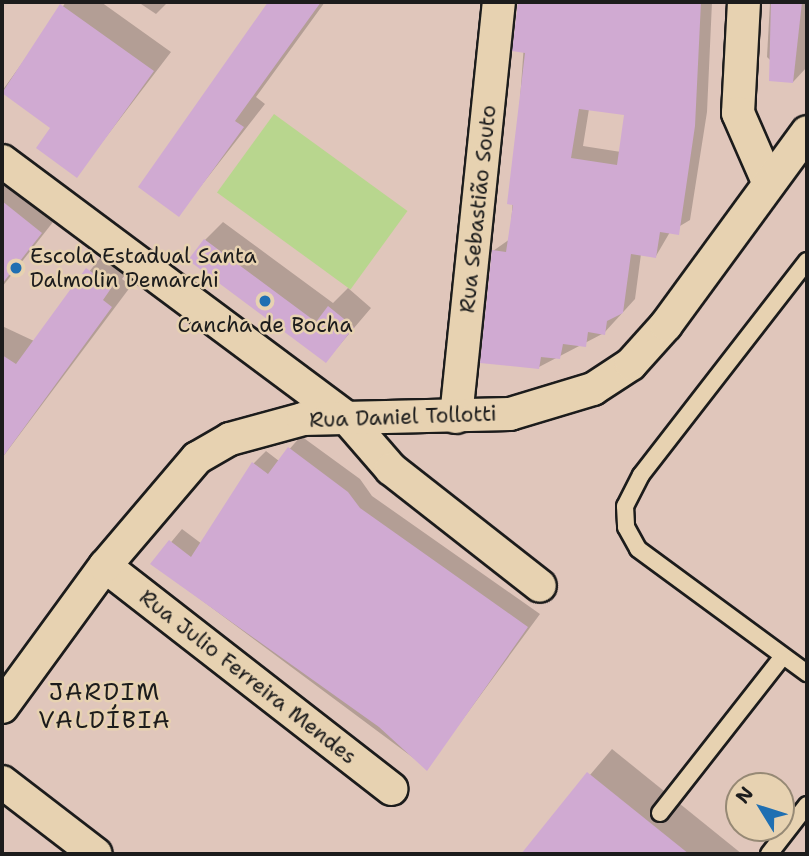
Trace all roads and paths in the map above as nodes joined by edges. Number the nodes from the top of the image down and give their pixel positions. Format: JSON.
{"nodes":[{"id":1,"x":499,"y":2,"type":"edge"},
{"id":2,"x":744,"y":2,"type":"edge"},
{"id":3,"x":807,"y":132,"type":"edge"},
{"id":4,"x":2,"y":161,"type":"edge"},
{"id":5,"x":769,"y":184,"type":"junction"},
{"id":6,"x":807,"y":261,"type":"edge"},
{"id":7,"x":346,"y":416,"type":"junction"},
{"id":8,"x":457,"y":417,"type":"junction"},
{"id":9,"x":105,"y":566,"type":"junction"},
{"id":10,"x":540,"y":586,"type":"dead end"},
{"id":11,"x":783,"y":656,"type":"junction"},
{"id":12,"x":807,"y":673,"type":"edge"},
{"id":13,"x":2,"y":707,"type":"edge"},
{"id":14,"x":2,"y":782,"type":"edge"},
{"id":15,"x":391,"y":789,"type":"dead end"},
{"id":16,"x":807,"y":805,"type":"edge"},
{"id":17,"x":660,"y":813,"type":"dead end"},
{"id":18,"x":96,"y":854,"type":"edge"},
{"id":19,"x":769,"y":854,"type":"edge"}],
"edges":[{"from":1,"to":8,"type":"street","name":"Rua Sebastião Souto"},
{"from":2,"to":5,"type":"street"},
{"from":3,"to":5,"type":"street","name":"Rua Daniel Tollotti"},
{"from":4,"to":7,"type":"street"},
{"from":5,"to":8,"type":"street","name":"Rua Daniel Tollotti"},
{"from":6,"to":11,"type":"lane"},
{"from":7,"to":8,"type":"street","name":"Rua Daniel Tollotti"},
{"from":7,"to":9,"type":"street","name":"Rua Daniel Tollotti"},
{"from":7,"to":10,"type":"street"},
{"from":9,"to":13,"type":"street","name":"Rua Daniel Tollotti"},
{"from":9,"to":15,"type":"street","name":"Rua Julio Ferreira Mendes"},
{"from":11,"to":12,"type":"lane"},
{"from":11,"to":17,"type":"lane"},
{"from":14,"to":18,"type":"street"},
{"from":16,"to":19,"type":"lane"}]}
